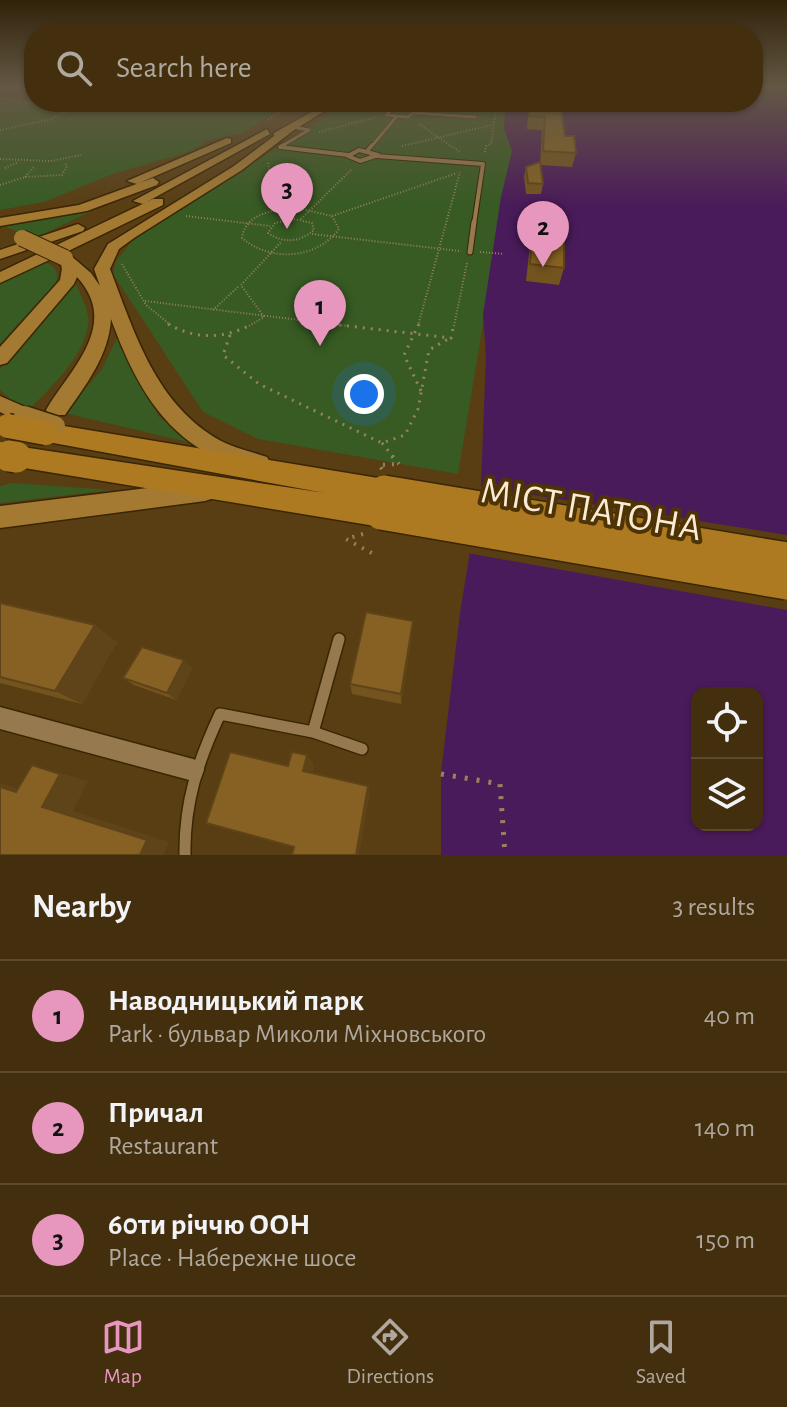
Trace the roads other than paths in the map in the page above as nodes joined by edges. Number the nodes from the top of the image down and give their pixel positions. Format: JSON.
{"nodes":[{"id":1,"x":262,"y":126,"type":"edge"},
{"id":2,"x":277,"y":126,"type":"edge"},
{"id":3,"x":292,"y":126,"type":"edge"},
{"id":4,"x":294,"y":126,"type":"edge"},
{"id":5,"x":389,"y":126,"type":"edge"},
{"id":6,"x":290,"y":128,"type":"junction"},
{"id":7,"x":250,"y":133,"type":"junction"},
{"id":8,"x":368,"y":150,"type":"junction"},
{"id":9,"x":376,"y":154,"type":"junction"},
{"id":10,"x":348,"y":155,"type":"junction"},
{"id":11,"x":0,"y":214,"type":"edge"},
{"id":12,"x":0,"y":222,"type":"edge"},
{"id":13,"x":95,"y":222,"type":"junction"},
{"id":14,"x":0,"y":233,"type":"edge"},
{"id":15,"x":470,"y":252,"type":"road end"},
{"id":16,"x":0,"y":255,"type":"edge"},
{"id":17,"x":65,"y":258,"type":"junction"},
{"id":18,"x":0,"y":266,"type":"edge"},
{"id":19,"x":0,"y":278,"type":"edge"},
{"id":20,"x":117,"y":316,"type":"junction"},
{"id":21,"x":0,"y":359,"type":"edge"},
{"id":22,"x":8,"y":417,"type":"edge"},
{"id":23,"x":53,"y":423,"type":"junction"},
{"id":24,"x":8,"y":456,"type":"edge"},
{"id":25,"x":290,"y":476,"type":"junction"},
{"id":26,"x":219,"y":489,"type":"junction"},
{"id":27,"x":385,"y":500,"type":"junction"},
{"id":28,"x":0,"y":517,"type":"edge"},
{"id":29,"x":787,"y":558,"type":"edge"},
{"id":30,"x":787,"y":584,"type":"edge"},
{"id":31,"x":339,"y":639,"type":"dead end"},
{"id":32,"x":0,"y":718,"type":"edge"},
{"id":33,"x":313,"y":732,"type":"junction"},
{"id":34,"x":362,"y":749,"type":"dead end"},
{"id":35,"x":193,"y":770,"type":"junction"},
{"id":36,"x":185,"y":855,"type":"edge"}],
"edges":[{"from":1,"to":7,"type":"main road"},
{"from":2,"to":13,"type":"main road"},
{"from":3,"to":6,"type":"main road"},
{"from":4,"to":6,"type":"main road"},
{"from":5,"to":8,"type":"lane"},
{"from":6,"to":10,"type":"lane"},
{"from":6,"to":19,"type":"main road"},
{"from":6,"to":20,"type":"main road"},
{"from":7,"to":11,"type":"main road"},
{"from":7,"to":12,"type":"main road"},
{"from":8,"to":9,"type":"lane"},
{"from":8,"to":10,"type":"lane"},
{"from":9,"to":10,"type":"lane"},
{"from":9,"to":15,"type":"lane"},
{"from":13,"to":16,"type":"main road"},
{"from":13,"to":18,"type":"main road"},
{"from":14,"to":17,"type":"main road","bridge":true},
{"from":17,"to":21,"type":"main road"},
{"from":17,"to":23,"type":"main road"},
{"from":20,"to":23,"type":"main road"},
{"from":20,"to":25,"type":"main road"},
{"from":22,"to":23,"type":"highway","bridge":true},
{"from":23,"to":25,"type":"highway"},
{"from":24,"to":26,"type":"highway"},
{"from":25,"to":27,"type":"highway"},
{"from":26,"to":27,"type":"highway"},
{"from":26,"to":28,"type":"main road"},
{"from":27,"to":29,"type":"highway","name":"МІСТ ПАТОНА","bridge":true},
{"from":27,"to":30,"type":"highway","name":"МІСТ ПАТОНА","bridge":true},
{"from":31,"to":33,"type":"lane"},
{"from":32,"to":35,"type":"street"},
{"from":33,"to":34,"type":"lane"},
{"from":33,"to":35,"type":"lane"},
{"from":35,"to":36,"type":"lane"}]}
